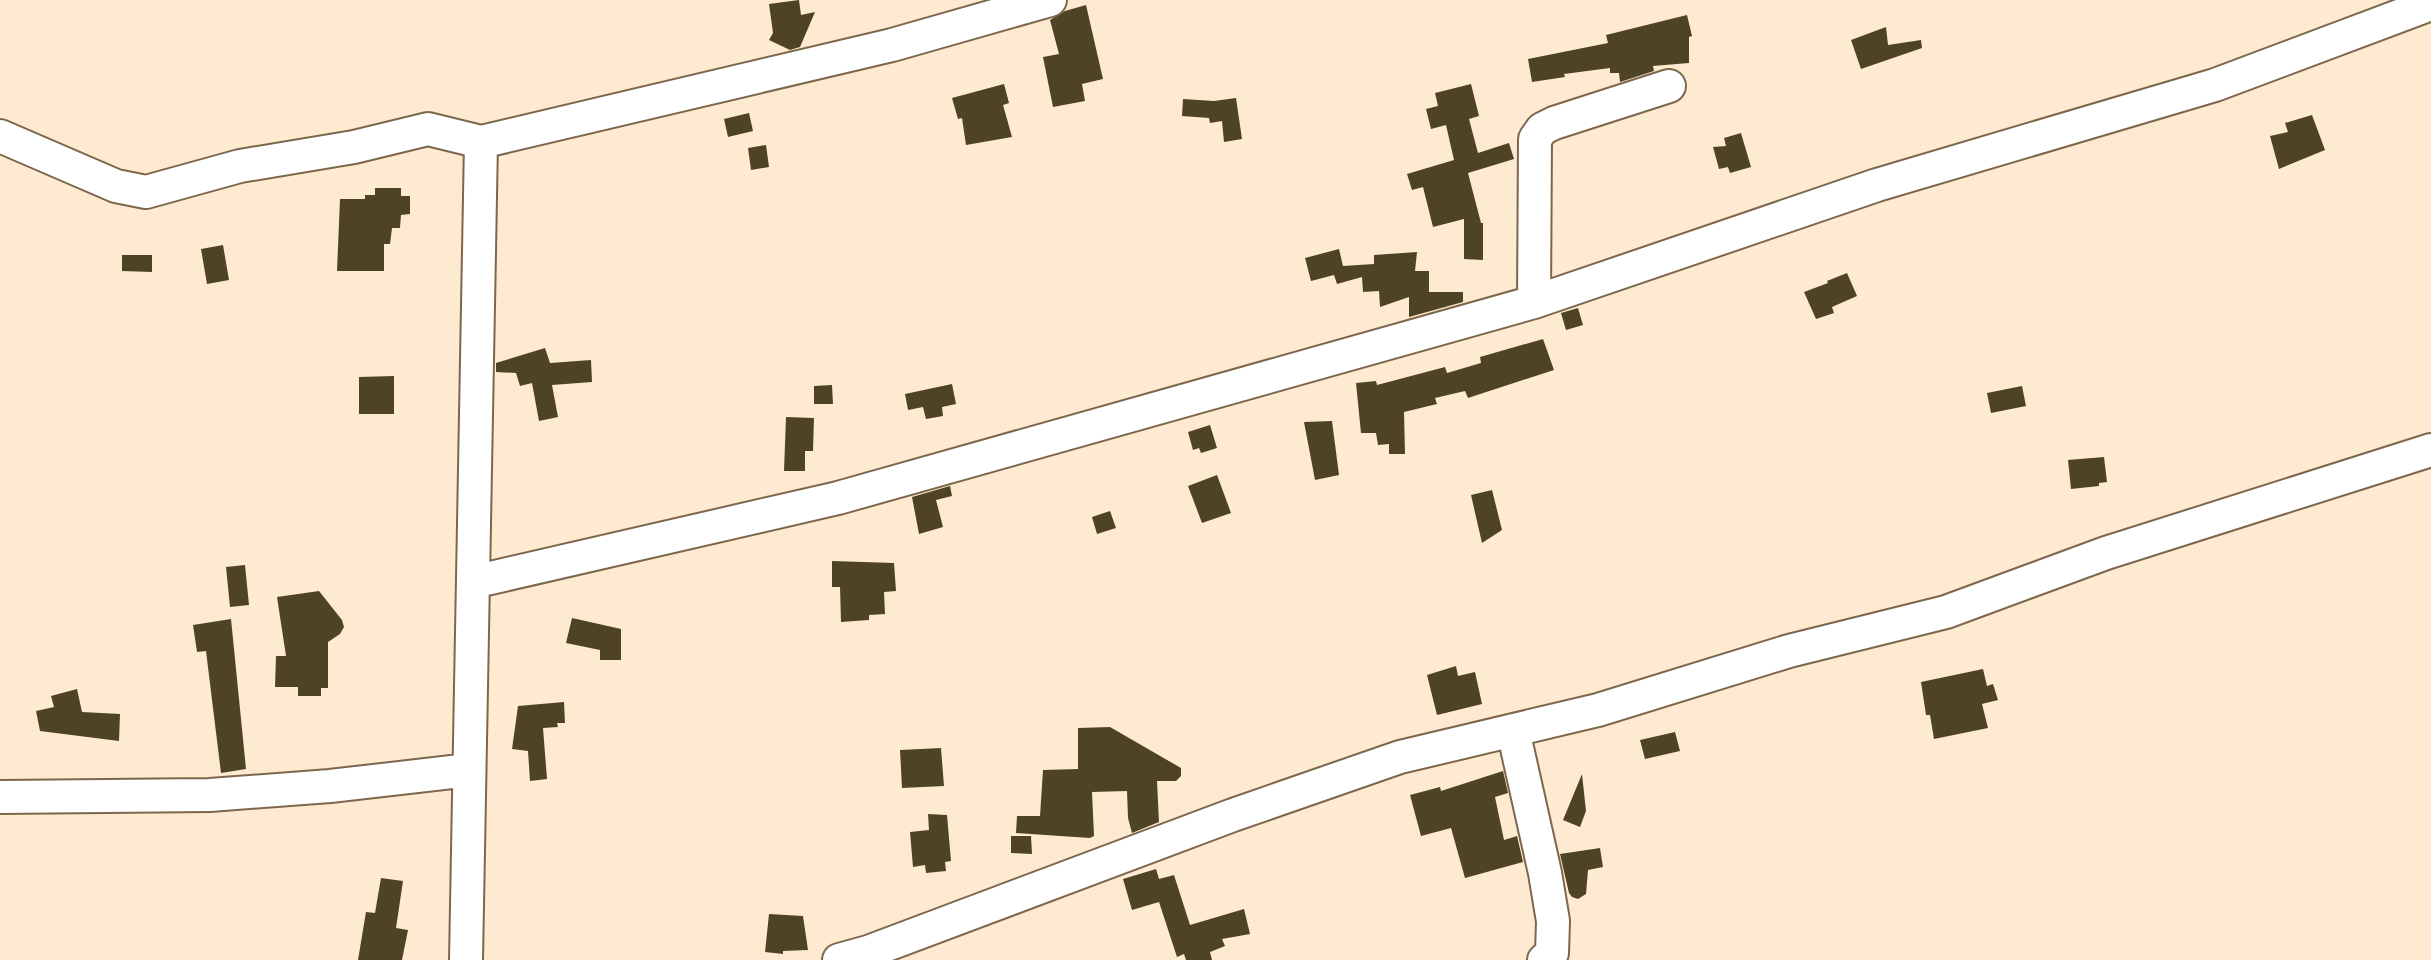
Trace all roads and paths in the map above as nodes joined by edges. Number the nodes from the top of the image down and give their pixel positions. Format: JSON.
{"nodes":[{"id":1,"x":1050,"y":0,"type":"edge"},
{"id":2,"x":2431,"y":4,"type":"edge"},
{"id":3,"x":1669,"y":86,"type":"dead end"},
{"id":4,"x":0,"y":136,"type":"edge"},
{"id":5,"x":481,"y":142,"type":"junction"},
{"id":6,"x":1534,"y":302,"type":"junction"},
{"id":7,"x":2431,"y":450,"type":"edge"},
{"id":8,"x":473,"y":582,"type":"junction"},
{"id":9,"x":1513,"y":730,"type":"junction"},
{"id":10,"x":469,"y":770,"type":"junction"},
{"id":11,"x":0,"y":797,"type":"edge"},
{"id":12,"x":466,"y":960,"type":"edge"},
{"id":13,"x":839,"y":960,"type":"edge"},
{"id":14,"x":1544,"y":960,"type":"edge"}],
"edges":[{"from":1,"to":5,"type":"street"},
{"from":2,"to":6,"type":"street"},
{"from":3,"to":6,"type":"street"},
{"from":4,"to":5,"type":"street"},
{"from":5,"to":8,"type":"street"},
{"from":6,"to":8,"type":"street"},
{"from":7,"to":9,"type":"street"},
{"from":8,"to":10,"type":"street"},
{"from":9,"to":13,"type":"street"},
{"from":9,"to":14,"type":"street"},
{"from":10,"to":11,"type":"street"},
{"from":10,"to":12,"type":"street"}]}
